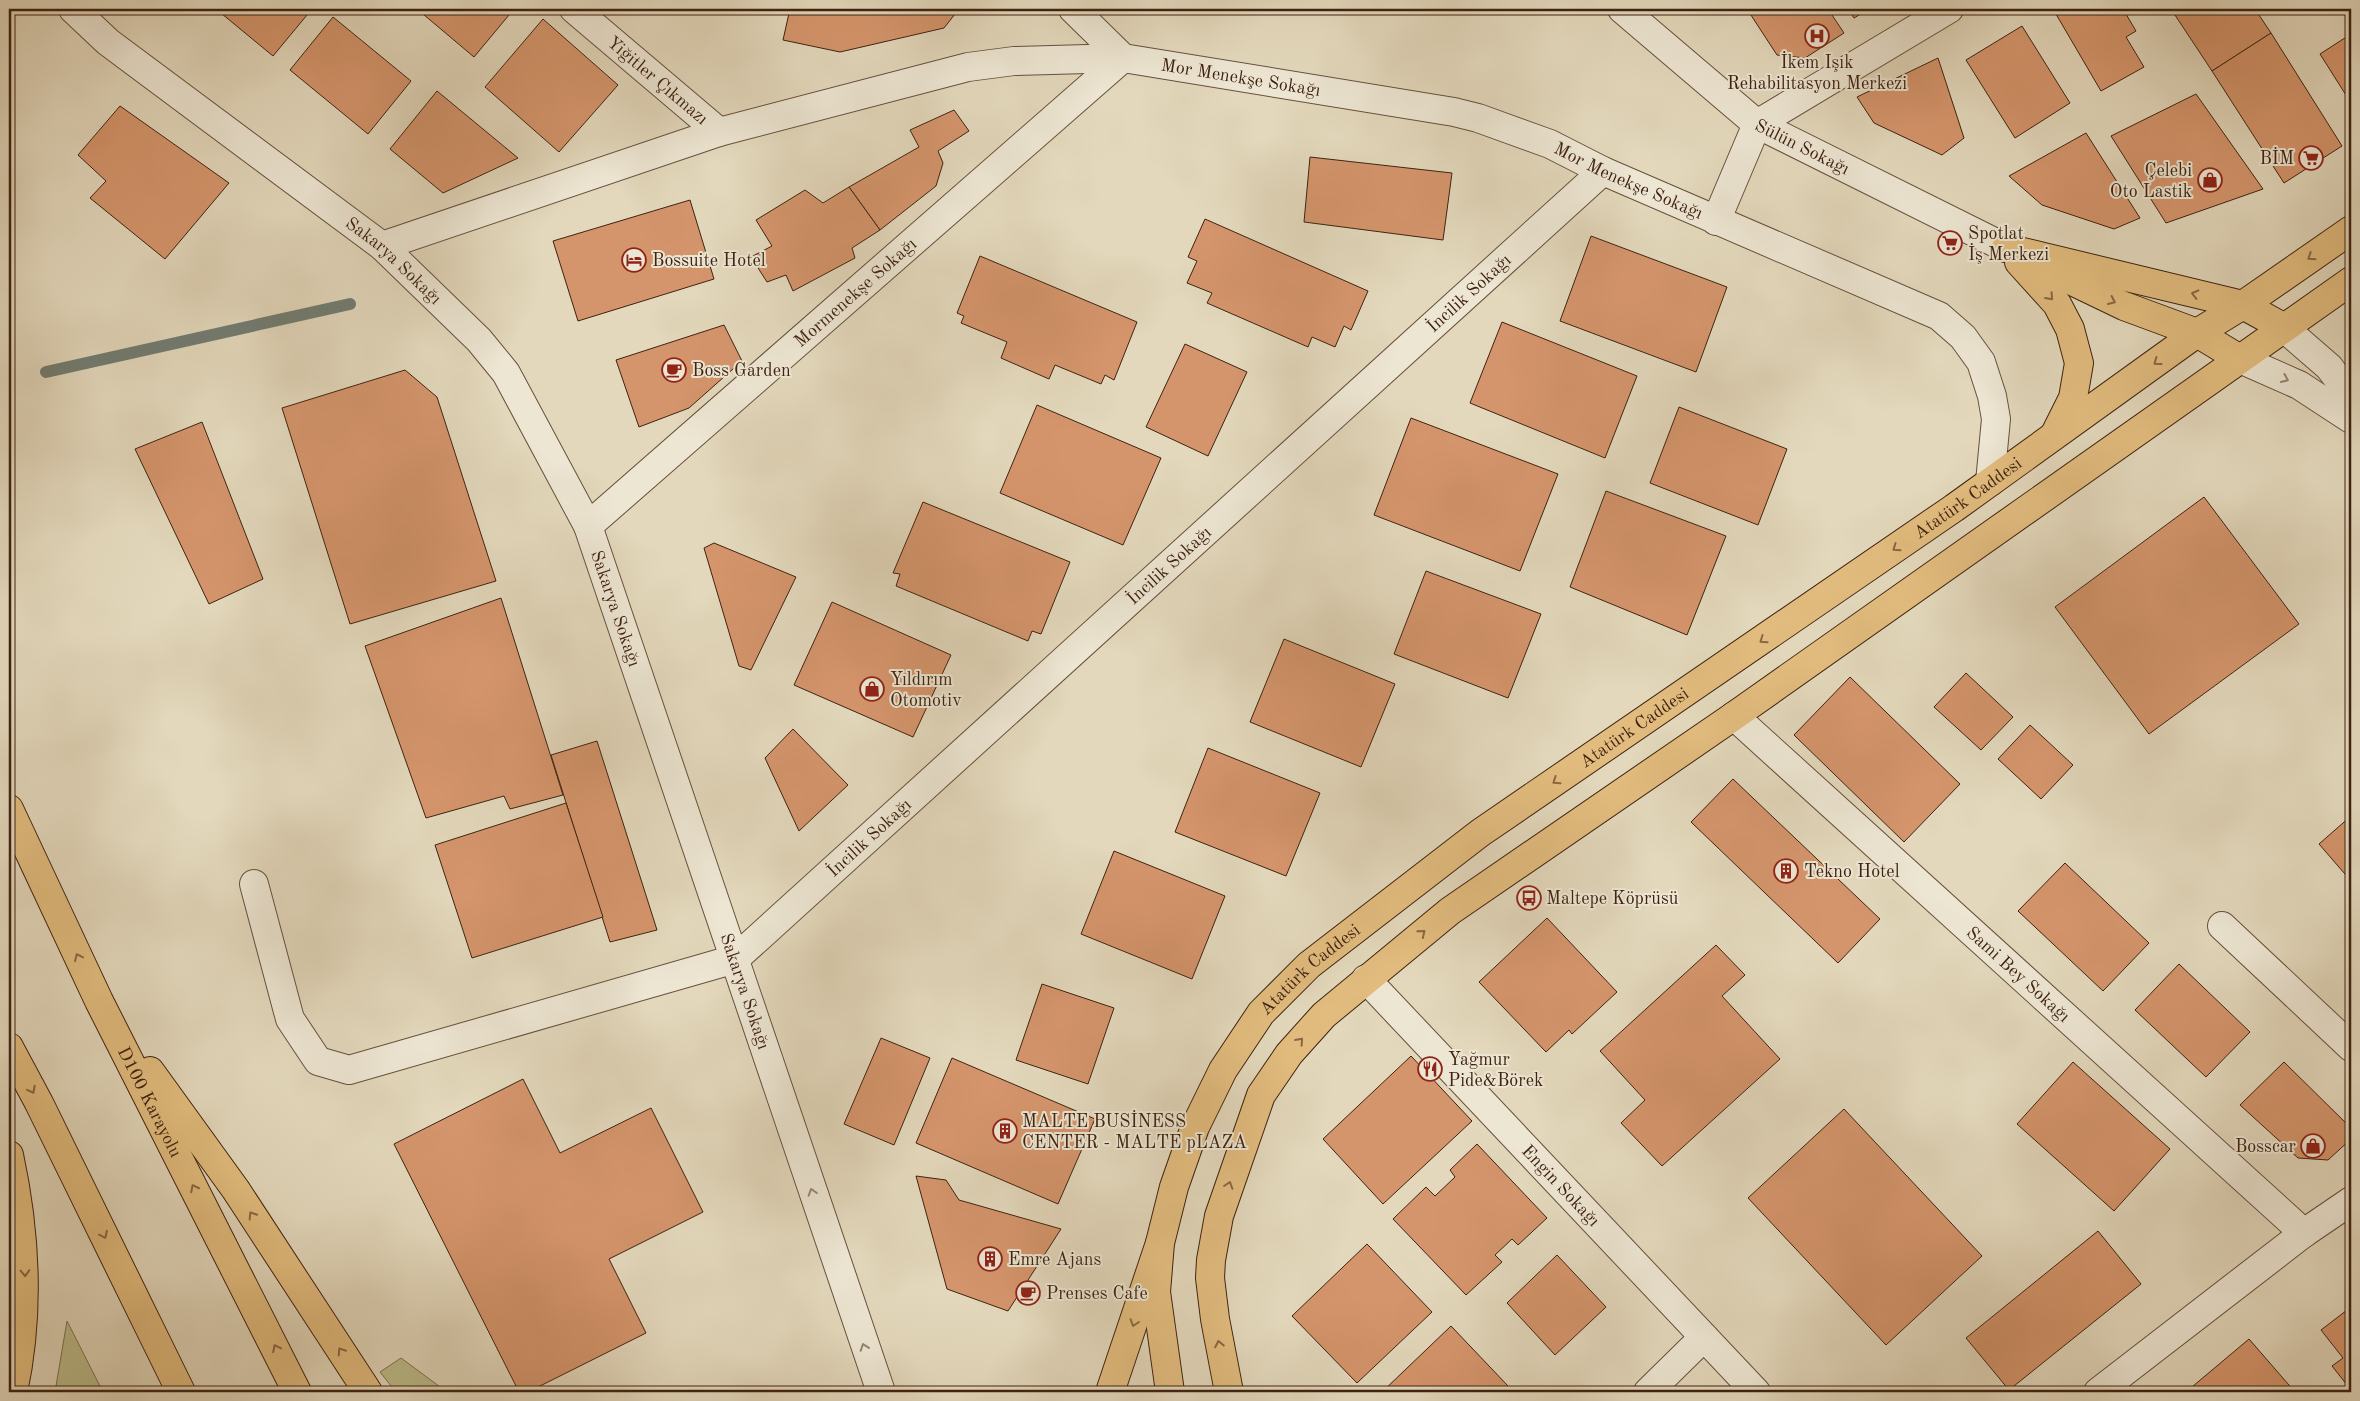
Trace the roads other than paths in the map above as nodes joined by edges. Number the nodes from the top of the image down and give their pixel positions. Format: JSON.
{"nodes":[{"id":1,"x":74,"y":9,"type":"edge"},
{"id":2,"x":574,"y":9,"type":"edge"},
{"id":3,"x":1073,"y":9,"type":"edge"},
{"id":4,"x":1622,"y":9,"type":"edge"},
{"id":5,"x":1949,"y":9,"type":"edge"},
{"id":6,"x":1123,"y":58,"type":"junction"},
{"id":7,"x":1757,"y":124,"type":"junction"},
{"id":8,"x":719,"y":132,"type":"junction"},
{"id":9,"x":1604,"y":171,"type":"junction"},
{"id":10,"x":1716,"y":220,"type":"junction"},
{"id":11,"x":2351,"y":230,"type":"edge"},
{"id":12,"x":382,"y":246,"type":"junction"},
{"id":13,"x":2006,"y":248,"type":"junction"},
{"id":14,"x":2351,"y":281,"type":"edge"},
{"id":15,"x":2243,"y":306,"type":"junction"},
{"id":16,"x":2283,"y":327,"type":"junction"},
{"id":17,"x":2197,"y":334,"type":"junction"},
{"id":18,"x":2240,"y":359,"type":"junction"},
{"id":19,"x":2351,"y":396,"type":"edge"},
{"id":20,"x":2351,"y":419,"type":"edge"},
{"id":21,"x":2055,"y":436,"type":"junction"},
{"id":22,"x":1990,"y":482,"type":"junction"},
{"id":23,"x":588,"y":526,"type":"junction"},
{"id":24,"x":1734,"y":716,"type":"junction"},
{"id":25,"x":9,"y":810,"type":"edge"},
{"id":26,"x":254,"y":884,"type":"dead end"},
{"id":27,"x":2222,"y":926,"type":"dead end"},
{"id":28,"x":735,"y":959,"type":"junction"},
{"id":29,"x":1366,"y":979,"type":"junction"},
{"id":30,"x":99,"y":1001,"type":"junction"},
{"id":31,"x":9,"y":1047,"type":"edge"},
{"id":32,"x":2351,"y":1048,"type":"edge"},
{"id":33,"x":9,"y":1155,"type":"edge"},
{"id":34,"x":2351,"y":1201,"type":"edge"},
{"id":35,"x":2304,"y":1233,"type":"junction"},
{"id":36,"x":1160,"y":1244,"type":"junction"},
{"id":37,"x":1704,"y":1337,"type":"junction"},
{"id":38,"x":13,"y":1392,"type":"edge"},
{"id":39,"x":181,"y":1392,"type":"edge"},
{"id":40,"x":297,"y":1392,"type":"edge"},
{"id":41,"x":368,"y":1392,"type":"edge"},
{"id":42,"x":881,"y":1392,"type":"edge"},
{"id":43,"x":1110,"y":1392,"type":"edge"},
{"id":44,"x":1170,"y":1392,"type":"edge"},
{"id":45,"x":1229,"y":1392,"type":"edge"},
{"id":46,"x":1648,"y":1392,"type":"edge"},
{"id":47,"x":1756,"y":1392,"type":"edge"},
{"id":48,"x":2098,"y":1392,"type":"edge"}],
"edges":[{"from":1,"to":12,"type":"street","name":"Sakarya Sokağı"},
{"from":2,"to":8,"type":"street","name":"Yiğitler Çıkmazı"},
{"from":3,"to":6,"type":"street"},
{"from":4,"to":7,"type":"street","name":"Sülün Sokağı"},
{"from":5,"to":7,"type":"street"},
{"from":6,"to":8,"type":"street","name":"Mor Menekşe Sokağı"},
{"from":6,"to":9,"type":"street","name":"Mor Menekşe Sokağı"},
{"from":6,"to":23,"type":"street","name":"Mormenekşe Sokağı"},
{"from":7,"to":10,"type":"street"},
{"from":7,"to":13,"type":"street","name":"Sülün Sokağı"},
{"from":8,"to":12,"type":"street","name":"Mor Menekşe Sokağı"},
{"from":9,"to":10,"type":"street","name":"Mor Menekşe Sokağı"},
{"from":9,"to":28,"type":"street","name":"İncilik Sokağı"},
{"from":10,"to":22,"type":"street","name":"Mor Menekşe Sokağı"},
{"from":11,"to":15,"type":"main road","name":"Atatürk Caddesi","one_way":true},
{"from":12,"to":23,"type":"street","name":"Sakarya Sokağı"},
{"from":15,"to":13,"type":"main road","one_way":true},
{"from":13,"to":17,"type":"main road","one_way":true},
{"from":13,"to":21,"type":"main road","one_way":true},
{"from":14,"to":16,"type":"main road"},
{"from":15,"to":16,"type":"main road"},
{"from":15,"to":17,"type":"main road","name":"Atatürk Caddesi"},
{"from":16,"to":18,"type":"main road"},
{"from":16,"to":19,"type":"street"},
{"from":17,"to":18,"type":"main road"},
{"from":17,"to":21,"type":"main road","name":"Atatürk Caddesi","one_way":true},
{"from":18,"to":20,"type":"street","one_way":true},
{"from":18,"to":24,"type":"main road"},
{"from":21,"to":22,"type":"main road","name":"Atatürk Caddesi"},
{"from":22,"to":36,"type":"main road","name":"Atatürk Caddesi","one_way":true},
{"from":23,"to":28,"type":"street","name":"Sakarya Sokağı"},
{"from":29,"to":24,"type":"main road","one_way":true},
{"from":24,"to":35,"type":"street","name":"Sami Bey Sokağı"},
{"from":30,"to":25,"type":"main road","name":"D100 Karayolu","one_way":true},
{"from":26,"to":28,"type":"street"},
{"from":27,"to":32,"type":"street"},
{"from":42,"to":28,"type":"street","name":"Sakarya Sokağı","one_way":true},
{"from":29,"to":37,"type":"street","name":"Engin Sokağı"},
{"from":45,"to":29,"type":"main road","one_way":true},
{"from":40,"to":30,"type":"main road","name":"D100 Karayolu","one_way":true},
{"from":41,"to":30,"type":"main road","one_way":true},
{"from":31,"to":39,"type":"main road","one_way":true},
{"from":33,"to":38,"type":"main road","one_way":true},
{"from":34,"to":35,"type":"street"},
{"from":35,"to":48,"type":"street"},
{"from":36,"to":43,"type":"main road","one_way":true},
{"from":36,"to":44,"type":"main road","name":"Atatürk Caddesi"},
{"from":37,"to":46,"type":"street"},
{"from":37,"to":47,"type":"street","name":"Engin Sokağı"}]}
